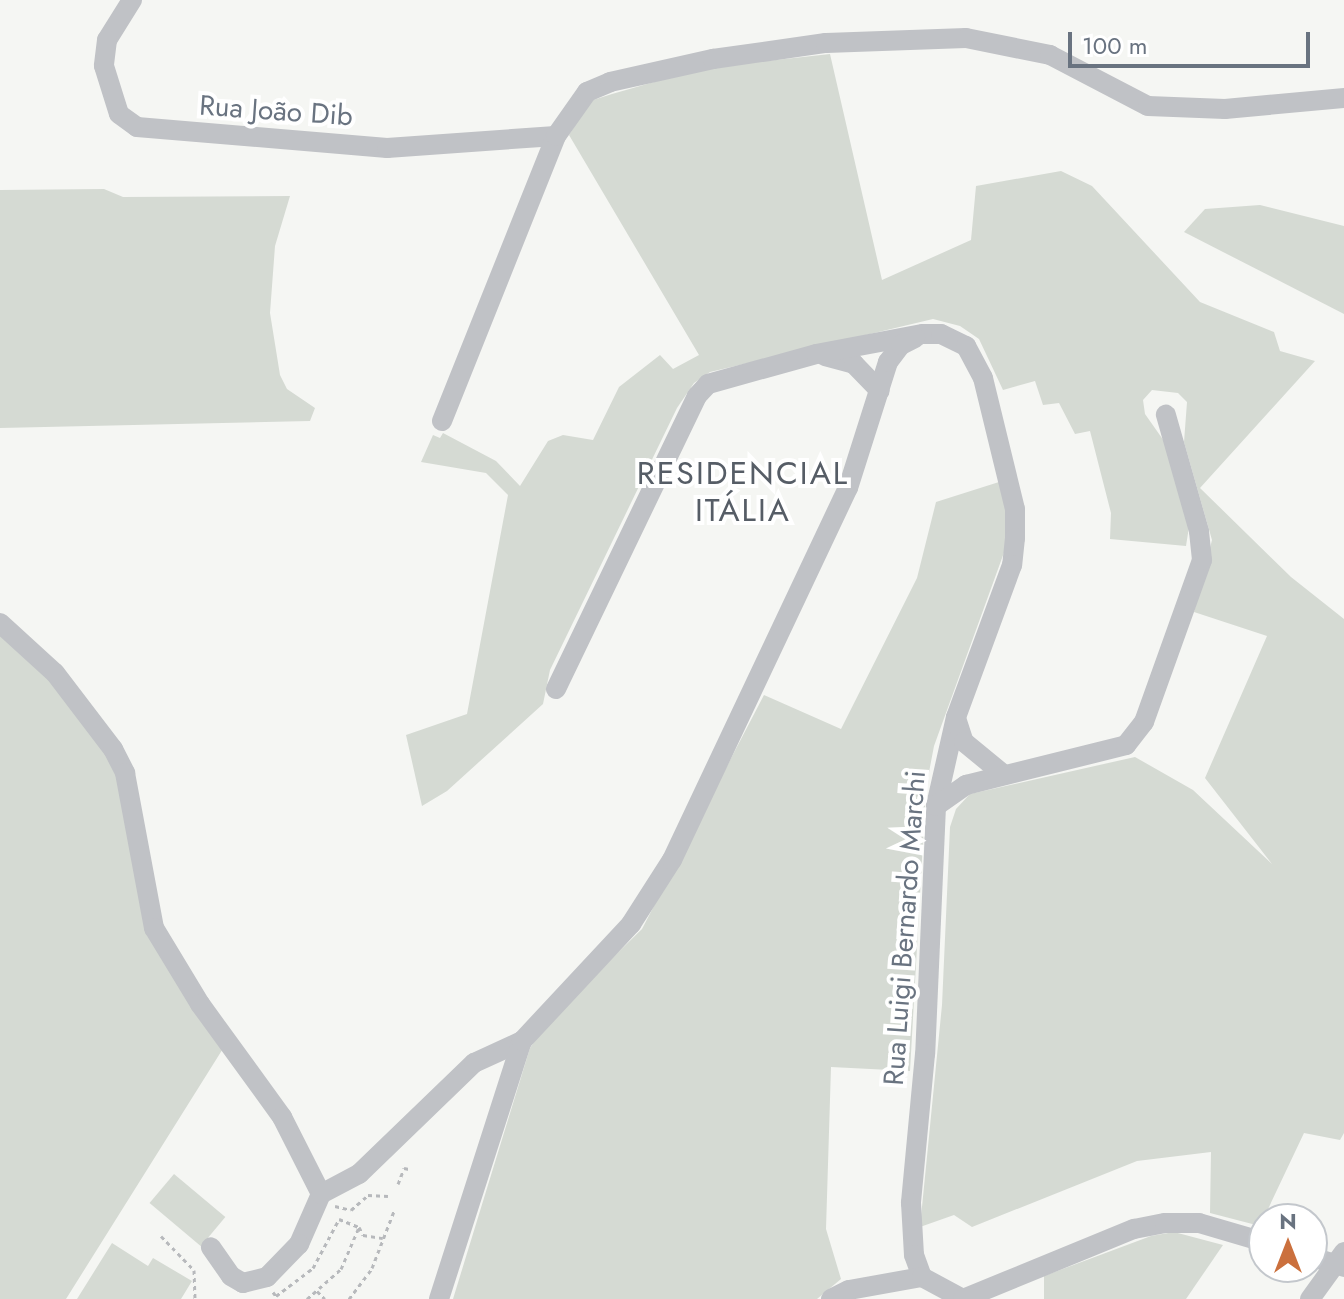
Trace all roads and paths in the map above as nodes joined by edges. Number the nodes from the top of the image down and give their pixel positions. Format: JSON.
{"nodes":[{"id":1,"x":132,"y":0,"type":"edge"},
{"id":2,"x":1344,"y":98,"type":"edge"},
{"id":3,"x":556,"y":136,"type":"junction"},
{"id":4,"x":923,"y":334,"type":"junction"},
{"id":5,"x":816,"y":354,"type":"junction"},
{"id":6,"x":880,"y":391,"type":"junction"},
{"id":7,"x":1166,"y":415,"type":"dead end"},
{"id":8,"x":442,"y":421,"type":"dead end"},
{"id":9,"x":0,"y":623,"type":"edge"},
{"id":10,"x":556,"y":689,"type":"dead end"},
{"id":11,"x":956,"y":717,"type":"junction"},
{"id":12,"x":1003,"y":774,"type":"junction"},
{"id":13,"x":936,"y":806,"type":"junction"},
{"id":14,"x":522,"y":1041,"type":"junction"},
{"id":15,"x":409,"y":1169,"type":"dead end"},
{"id":16,"x":398,"y":1184,"type":"dead end"},
{"id":17,"x":388,"y":1196,"type":"dead end"},
{"id":18,"x":327,"y":1199,"type":"junction"},
{"id":19,"x":394,"y":1211,"type":"dead end"},
{"id":20,"x":359,"y":1227,"type":"junction"},
{"id":21,"x":161,"y":1236,"type":"dead end"},
{"id":22,"x":1248,"y":1237,"type":"edge"},
{"id":23,"x":383,"y":1238,"type":"junction"},
{"id":24,"x":211,"y":1247,"type":"dead end"},
{"id":25,"x":1341,"y":1261,"type":"edge"},
{"id":26,"x":922,"y":1277,"type":"junction"},
{"id":27,"x":270,"y":1281,"type":"dead end"},
{"id":28,"x":317,"y":1291,"type":"junction"},
{"id":29,"x":278,"y":1298,"type":"edge"},
{"id":30,"x":195,"y":1299,"type":"edge"},
{"id":31,"x":307,"y":1299,"type":"edge"},
{"id":32,"x":325,"y":1299,"type":"edge"},
{"id":33,"x":349,"y":1299,"type":"edge"},
{"id":34,"x":439,"y":1299,"type":"edge"},
{"id":35,"x":831,"y":1299,"type":"edge"},
{"id":36,"x":963,"y":1299,"type":"edge"},
{"id":37,"x":1310,"y":1299,"type":"edge"}],
"edges":[{"from":1,"to":3,"type":"street","name":"Rua João Dib"},
{"from":2,"to":3,"type":"street"},
{"from":3,"to":8,"type":"street"},
{"from":4,"to":5,"type":"street","name":"Rua Luigi Bernardo Marchi"},
{"from":4,"to":6,"type":"street"},
{"from":4,"to":11,"type":"street","name":"Rua Luigi Bernardo Marchi"},
{"from":5,"to":6,"type":"street"},
{"from":5,"to":10,"type":"street","name":"Rua Luigi Bernardo Marchi"},
{"from":6,"to":14,"type":"street"},
{"from":7,"to":12,"type":"street"},
{"from":9,"to":18,"type":"street"},
{"from":11,"to":12,"type":"street"},
{"from":11,"to":13,"type":"street","name":"Rua Luigi Bernardo Marchi"},
{"from":12,"to":13,"type":"street"},
{"from":13,"to":26,"type":"street","name":"Rua Luigi Bernardo Marchi"},
{"from":14,"to":18,"type":"street"},
{"from":14,"to":34,"type":"street"},
{"from":15,"to":16,"type":"path"},
{"from":17,"to":18,"type":"path"},
{"from":18,"to":24,"type":"street"},
{"from":19,"to":23,"type":"path"},
{"from":20,"to":23,"type":"path"},
{"from":20,"to":28,"type":"path"},
{"from":20,"to":29,"type":"path"},
{"from":21,"to":30,"type":"path"},
{"from":22,"to":36,"type":"street"},
{"from":23,"to":33,"type":"path"},
{"from":25,"to":37,"type":"street"},
{"from":26,"to":35,"type":"street"},
{"from":26,"to":36,"type":"street"},
{"from":27,"to":29,"type":"path"},
{"from":28,"to":31,"type":"path"},
{"from":28,"to":32,"type":"path"}]}
